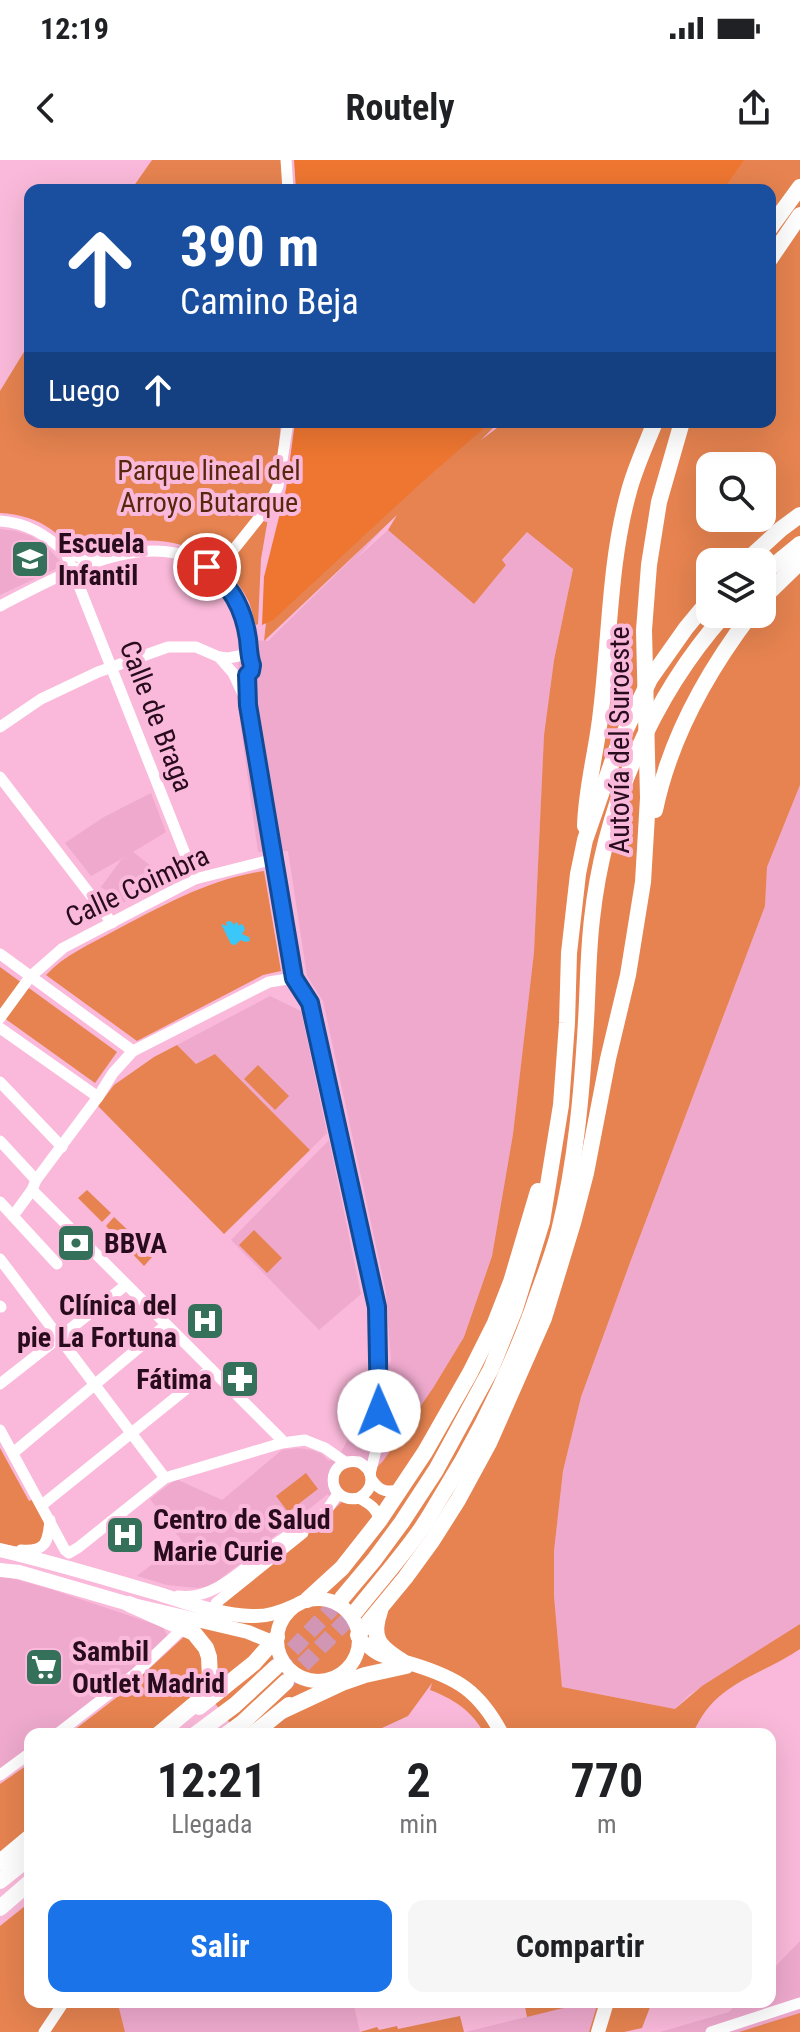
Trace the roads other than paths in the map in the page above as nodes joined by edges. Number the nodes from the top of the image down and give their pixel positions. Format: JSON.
{"nodes":[{"id":1,"x":286,"y":160,"type":"edge"},
{"id":2,"x":288,"y":184,"type":"edge"},
{"id":3,"x":800,"y":187,"type":"edge"},
{"id":4,"x":800,"y":215,"type":"edge"},
{"id":5,"x":776,"y":220,"type":"edge"},
{"id":6,"x":776,"y":250,"type":"edge"},
{"id":7,"x":287,"y":428,"type":"edge"},
{"id":8,"x":653,"y":428,"type":"edge"},
{"id":9,"x":680,"y":428,"type":"edge"},
{"id":10,"x":800,"y":515,"type":"edge"},
{"id":11,"x":0,"y":521,"type":"edge"},
{"id":12,"x":800,"y":544,"type":"edge"},
{"id":13,"x":760,"y":548,"type":"edge"},
{"id":14,"x":66,"y":553,"type":"junction"},
{"id":15,"x":104,"y":560,"type":"junction"},
{"id":16,"x":800,"y":562,"type":"edge"},
{"id":17,"x":776,"y":564,"type":"edge"},
{"id":18,"x":74,"y":570,"type":"junction"},
{"id":19,"x":215,"y":573,"type":"junction"},
{"id":20,"x":776,"y":585,"type":"edge"},
{"id":21,"x":0,"y":606,"type":"edge"},
{"id":22,"x":696,"y":616,"type":"edge"},
{"id":23,"x":713,"y":628,"type":"edge"},
{"id":24,"x":740,"y":628,"type":"edge"},
{"id":25,"x":236,"y":656,"type":"junction"},
{"id":26,"x":219,"y":657,"type":"junction"},
{"id":27,"x":250,"y":660,"type":"junction"},
{"id":28,"x":112,"y":667,"type":"junction"},
{"id":29,"x":233,"y":673,"type":"junction"},
{"id":30,"x":247,"y":675,"type":"junction"},
{"id":31,"x":248,"y":705,"type":"junction"},
{"id":32,"x":0,"y":727,"type":"edge"},
{"id":33,"x":0,"y":777,"type":"edge"},
{"id":34,"x":585,"y":840,"type":"junction"},
{"id":35,"x":274,"y":859,"type":"junction"},
{"id":36,"x":195,"y":879,"type":"junction"},
{"id":37,"x":643,"y":882,"type":"junction"},
{"id":38,"x":112,"y":923,"type":"junction"},
{"id":39,"x":0,"y":954,"type":"edge"},
{"id":40,"x":30,"y":977,"type":"junction"},
{"id":41,"x":294,"y":978,"type":"junction"},
{"id":42,"x":0,"y":1018,"type":"edge"},
{"id":43,"x":0,"y":1028,"type":"edge"},
{"id":44,"x":133,"y":1051,"type":"junction"},
{"id":45,"x":608,"y":1059,"type":"junction"},
{"id":46,"x":0,"y":1082,"type":"edge"},
{"id":47,"x":98,"y":1097,"type":"junction"},
{"id":48,"x":561,"y":1105,"type":"junction"},
{"id":49,"x":0,"y":1141,"type":"edge"},
{"id":50,"x":62,"y":1147,"type":"junction"},
{"id":51,"x":34,"y":1185,"type":"junction"},
{"id":52,"x":0,"y":1202,"type":"edge"},
{"id":53,"x":13,"y":1216,"type":"junction"},
{"id":54,"x":559,"y":1229,"type":"junction"},
{"id":55,"x":0,"y":1259,"type":"edge"},
{"id":56,"x":57,"y":1264,"type":"dead end"},
{"id":57,"x":126,"y":1285,"type":"junction"},
{"id":58,"x":166,"y":1325,"type":"junction"},
{"id":59,"x":59,"y":1338,"type":"junction"},
{"id":60,"x":211,"y":1369,"type":"junction"},
{"id":61,"x":0,"y":1384,"type":"edge"},
{"id":62,"x":95,"y":1384,"type":"junction"},
{"id":63,"x":0,"y":1430,"type":"edge"},
{"id":64,"x":130,"y":1433,"type":"junction"},
{"id":65,"x":378,"y":1442,"type":"junction"},
{"id":66,"x":282,"y":1443,"type":"junction"},
{"id":67,"x":13,"y":1453,"type":"junction"},
{"id":68,"x":345,"y":1462,"type":"junction"},
{"id":69,"x":359,"y":1462,"type":"junction"},
{"id":70,"x":371,"y":1477,"type":"junction"},
{"id":71,"x":165,"y":1478,"type":"junction"},
{"id":72,"x":402,"y":1488,"type":"junction"},
{"id":73,"x":338,"y":1494,"type":"junction"},
{"id":74,"x":359,"y":1498,"type":"junction"},
{"id":75,"x":42,"y":1505,"type":"junction"},
{"id":76,"x":50,"y":1519,"type":"junction"},
{"id":77,"x":379,"y":1521,"type":"junction"},
{"id":78,"x":316,"y":1523,"type":"junction"},
{"id":79,"x":76,"y":1549,"type":"junction"},
{"id":80,"x":0,"y":1550,"type":"edge"},
{"id":81,"x":0,"y":1570,"type":"edge"},
{"id":82,"x":0,"y":1577,"type":"edge"},
{"id":83,"x":39,"y":1577,"type":"junction"},
{"id":84,"x":114,"y":1582,"type":"junction"},
{"id":85,"x":153,"y":1593,"type":"junction"},
{"id":86,"x":342,"y":1598,"type":"tunnel mouth"},
{"id":87,"x":216,"y":1603,"type":"dead end"},
{"id":88,"x":301,"y":1603,"type":"junction"},
{"id":89,"x":129,"y":1604,"type":"junction"},
{"id":90,"x":381,"y":1608,"type":"junction"},
{"id":91,"x":356,"y":1611,"type":"tunnel mouth"},
{"id":92,"x":178,"y":1633,"type":"dead end"},
{"id":93,"x":358,"y":1636,"type":"junction"},
{"id":94,"x":276,"y":1641,"type":"junction"},
{"id":95,"x":410,"y":1665,"type":"junction"},
{"id":96,"x":276,"y":1667,"type":"tunnel mouth"},
{"id":97,"x":330,"y":1677,"type":"junction"},
{"id":98,"x":286,"y":1682,"type":"tunnel mouth"},
{"id":99,"x":282,"y":1711,"type":"junction"},
{"id":100,"x":65,"y":1728,"type":"edge"},
{"id":101,"x":168,"y":1728,"type":"edge"},
{"id":102,"x":169,"y":1728,"type":"edge"},
{"id":103,"x":204,"y":1728,"type":"edge"},
{"id":104,"x":235,"y":1728,"type":"edge"},
{"id":105,"x":261,"y":1728,"type":"edge"},
{"id":106,"x":498,"y":1728,"type":"edge"},
{"id":107,"x":24,"y":1757,"type":"edge"},
{"id":108,"x":0,"y":1775,"type":"edge"},
{"id":109,"x":24,"y":1842,"type":"edge"},
{"id":110,"x":0,"y":1862,"type":"edge"},
{"id":111,"x":24,"y":1862,"type":"edge"},
{"id":112,"x":0,"y":1881,"type":"edge"},
{"id":113,"x":24,"y":1887,"type":"edge"},
{"id":114,"x":24,"y":1893,"type":"edge"},
{"id":115,"x":3,"y":1905,"type":"edge"},
{"id":116,"x":800,"y":2003,"type":"edge"},
{"id":117,"x":60,"y":2008,"type":"edge"},
{"id":118,"x":605,"y":2008,"type":"edge"},
{"id":119,"x":44,"y":2032,"type":"edge"},
{"id":120,"x":598,"y":2032,"type":"edge"},
{"id":121,"x":711,"y":2032,"type":"edge"}],
"edges":[{"from":1,"to":2,"type":"street"},
{"from":3,"to":5,"type":"highway"},
{"from":4,"to":6,"type":"highway"},
{"from":7,"to":19,"type":"street"},
{"from":8,"to":34,"type":"highway","name":"Autovía del Suroeste"},
{"from":9,"to":37,"type":"highway","name":"Autovía del Suroeste"},
{"from":10,"to":13,"type":"highway"},
{"from":11,"to":14,"type":"street"},
{"from":12,"to":17,"type":"highway"},
{"from":14,"to":15,"type":"street"},
{"from":14,"to":18,"type":"street","name":"Calle de Braga"},
{"from":15,"to":18,"type":"street"},
{"from":15,"to":19,"type":"street"},
{"from":16,"to":20,"type":"highway"},
{"from":18,"to":21,"type":"street"},
{"from":18,"to":28,"type":"street","name":"Calle de Braga"},
{"from":19,"to":27,"type":"street"},
{"from":22,"to":34,"type":"highway"},
{"from":23,"to":54,"type":"highway"},
{"from":24,"to":37,"type":"highway"},
{"from":25,"to":26,"type":"street"},
{"from":25,"to":27,"type":"street"},
{"from":25,"to":29,"type":"street"},
{"from":26,"to":28,"type":"street"},
{"from":26,"to":29,"type":"street"},
{"from":27,"to":30,"type":"street"},
{"from":28,"to":32,"type":"street"},
{"from":28,"to":36,"type":"street","name":"Calle de Braga"},
{"from":29,"to":30,"type":"street"},
{"from":29,"to":31,"type":"street"},
{"from":30,"to":31,"type":"street"},
{"from":31,"to":35,"type":"street"},
{"from":33,"to":38,"type":"street"},
{"from":34,"to":48,"type":"highway"},
{"from":35,"to":36,"type":"street","name":"Calle Coimbra"},
{"from":35,"to":41,"type":"street"},
{"from":36,"to":38,"type":"street","name":"Calle Coimbra"},
{"from":37,"to":45,"type":"highway","name":"Autovía del Suroeste"},
{"from":38,"to":40,"type":"street","name":"Calle Coimbra"},
{"from":39,"to":40,"type":"street"},
{"from":40,"to":42,"type":"street","name":"Calle Coimbra"},
{"from":40,"to":44,"type":"street"},
{"from":41,"to":44,"type":"street"},
{"from":41,"to":65,"type":"street"},
{"from":43,"to":47,"type":"street"},
{"from":44,"to":47,"type":"street"},
{"from":45,"to":54,"type":"highway"},
{"from":45,"to":90,"type":"highway"},
{"from":46,"to":50,"type":"street"},
{"from":47,"to":50,"type":"street"},
{"from":48,"to":72,"type":"highway"},
{"from":48,"to":86,"type":"highway"},
{"from":49,"to":51,"type":"street"},
{"from":50,"to":51,"type":"street"},
{"from":51,"to":53,"type":"street"},
{"from":51,"to":57,"type":"street"},
{"from":52,"to":53,"type":"street"},
{"from":53,"to":56,"type":"street"},
{"from":54,"to":91,"type":"highway"},
{"from":55,"to":59,"type":"street"},
{"from":57,"to":58,"type":"street"},
{"from":57,"to":59,"type":"street"},
{"from":58,"to":60,"type":"street"},
{"from":58,"to":62,"type":"street"},
{"from":59,"to":61,"type":"street"},
{"from":59,"to":62,"type":"street"},
{"from":60,"to":64,"type":"street"},
{"from":60,"to":66,"type":"street"},
{"from":62,"to":64,"type":"street"},
{"from":62,"to":67,"type":"street"},
{"from":63,"to":67,"type":"street"},
{"from":64,"to":71,"type":"street"},
{"from":64,"to":75,"type":"street"},
{"from":65,"to":69,"type":"street"},
{"from":65,"to":70,"type":"street"},
{"from":66,"to":68,"type":"street"},
{"from":66,"to":71,"type":"street"},
{"from":67,"to":75,"type":"street"},
{"from":68,"to":69,"type":"street"},
{"from":68,"to":73,"type":"street"},
{"from":69,"to":70,"type":"street"},
{"from":70,"to":72,"type":"street"},
{"from":70,"to":74,"type":"street"},
{"from":71,"to":79,"type":"street"},
{"from":72,"to":77,"type":"highway"},
{"from":73,"to":74,"type":"street"},
{"from":73,"to":78,"type":"street"},
{"from":74,"to":77,"type":"street"},
{"from":75,"to":76,"type":"street"},
{"from":76,"to":79,"type":"street"},
{"from":76,"to":80,"type":"street"},
{"from":77,"to":88,"type":"highway"},
{"from":78,"to":85,"type":"street"},
{"from":78,"to":87,"type":"street"},
{"from":79,"to":84,"type":"street"},
{"from":80,"to":84,"type":"main road"},
{"from":81,"to":83,"type":"main road"},
{"from":82,"to":83,"type":"street"},
{"from":83,"to":89,"type":"main road"},
{"from":84,"to":85,"type":"main road"},
{"from":85,"to":88,"type":"main road"},
{"from":88,"to":93,"type":"main road"},
{"from":88,"to":94,"type":"main road"},
{"from":89,"to":94,"type":"main road"},
{"from":89,"to":101,"type":"highway"},
{"from":90,"to":93,"type":"highway"},
{"from":90,"to":95,"type":"highway"},
{"from":92,"to":100,"type":"street"},
{"from":93,"to":95,"type":"main road"},
{"from":93,"to":97,"type":"main road"},
{"from":94,"to":97,"type":"main road"},
{"from":94,"to":102,"type":"highway"},
{"from":95,"to":97,"type":"main road"},
{"from":95,"to":99,"type":"highway"},
{"from":95,"to":106,"type":"main road"},
{"from":96,"to":103,"type":"highway"},
{"from":97,"to":99,"type":"highway"},
{"from":98,"to":104,"type":"highway"},
{"from":99,"to":105,"type":"highway"},
{"from":107,"to":108,"type":"street"},
{"from":109,"to":110,"type":"highway"},
{"from":111,"to":112,"type":"highway"},
{"from":113,"to":115,"type":"highway"},
{"from":114,"to":115,"type":"highway"},
{"from":116,"to":121,"type":"street"},
{"from":117,"to":119,"type":"street"},
{"from":118,"to":120,"type":"main road"}]}
